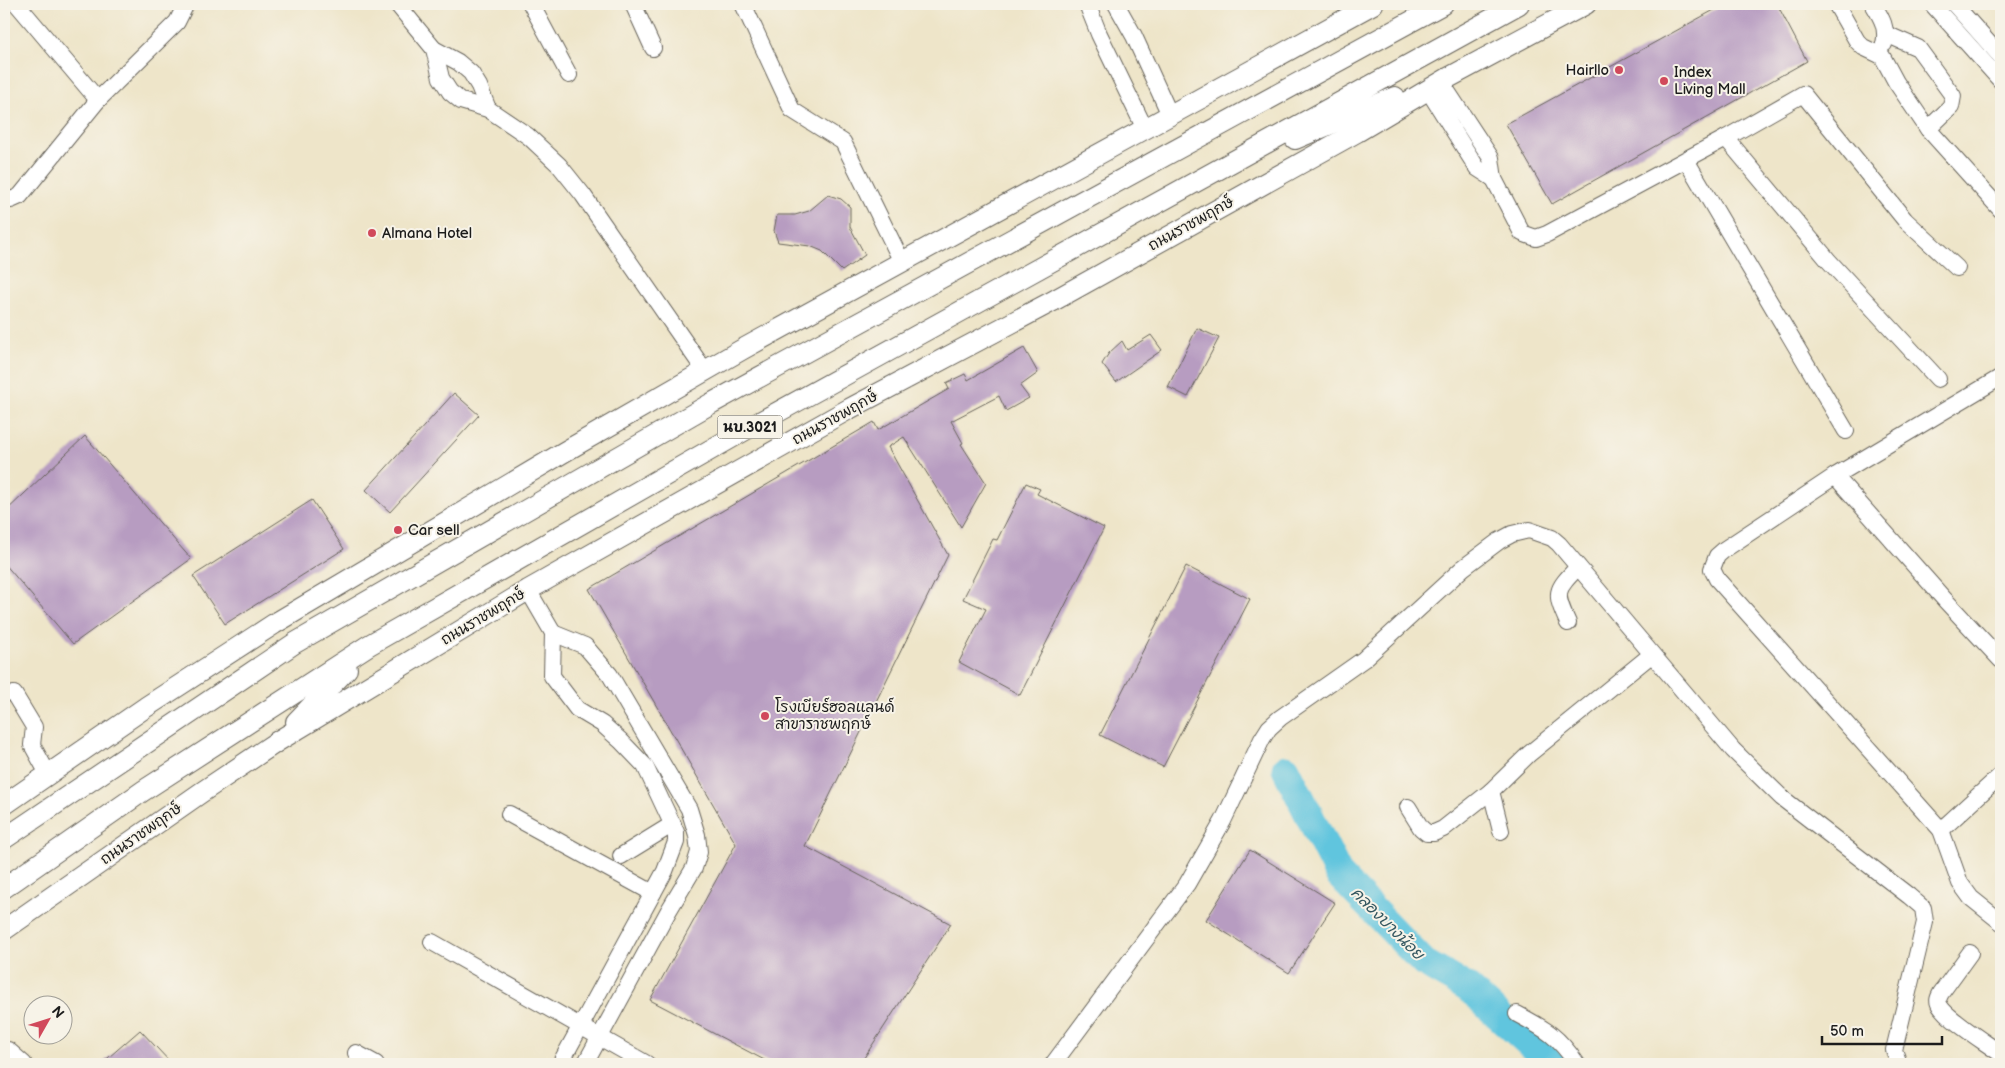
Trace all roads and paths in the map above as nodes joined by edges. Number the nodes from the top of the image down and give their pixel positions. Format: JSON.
{"nodes":[{"id":1,"x":16,"y":4,"type":"edge"},
{"id":2,"x":184,"y":4,"type":"edge"},
{"id":3,"x":397,"y":4,"type":"edge"},
{"id":4,"x":531,"y":4,"type":"edge"},
{"id":5,"x":633,"y":4,"type":"edge"},
{"id":6,"x":743,"y":4,"type":"edge"},
{"id":7,"x":1116,"y":4,"type":"edge"},
{"id":8,"x":1373,"y":4,"type":"edge"},
{"id":9,"x":1443,"y":4,"type":"edge"},
{"id":10,"x":1519,"y":4,"type":"edge"},
{"id":11,"x":1586,"y":4,"type":"edge"},
{"id":12,"x":1836,"y":4,"type":"edge"},
{"id":13,"x":1873,"y":4,"type":"edge"},
{"id":14,"x":1932,"y":4,"type":"edge"},
{"id":15,"x":1954,"y":4,"type":"edge"},
{"id":16,"x":1089,"y":9,"type":"edge"},
{"id":17,"x":1886,"y":34,"type":"junction"},
{"id":18,"x":653,"y":48,"type":"dead end"},
{"id":19,"x":434,"y":49,"type":"junction"},
{"id":20,"x":1882,"y":56,"type":"junction"},
{"id":21,"x":2001,"y":57,"type":"edge"},
{"id":22,"x":569,"y":75,"type":"dead end"},
{"id":23,"x":2001,"y":80,"type":"edge"},
{"id":24,"x":1439,"y":83,"type":"junction"},
{"id":25,"x":98,"y":100,"type":"junction"},
{"id":26,"x":488,"y":109,"type":"junction"},
{"id":27,"x":1168,"y":110,"type":"junction"},
{"id":28,"x":1928,"y":128,"type":"junction"},
{"id":29,"x":1146,"y":129,"type":"junction"},
{"id":30,"x":1726,"y":138,"type":"junction"},
{"id":31,"x":1261,"y":146,"type":"junction"},
{"id":32,"x":1686,"y":160,"type":"junction"},
{"id":33,"x":4,"y":198,"type":"edge"},
{"id":34,"x":2001,"y":210,"type":"edge"},
{"id":35,"x":902,"y":262,"type":"junction"},
{"id":36,"x":1957,"y":268,"type":"dead end"},
{"id":37,"x":705,"y":371,"type":"junction"},
{"id":38,"x":2001,"y":376,"type":"edge"},
{"id":39,"x":1938,"y":378,"type":"dead end"},
{"id":40,"x":1846,"y":431,"type":"dead end"},
{"id":41,"x":1835,"y":476,"type":"junction"},
{"id":42,"x":426,"y":535,"type":"junction"},
{"id":43,"x":1578,"y":567,"type":"junction"},
{"id":44,"x":528,"y":590,"type":"junction"},
{"id":45,"x":1568,"y":622,"type":"dead end"},
{"id":46,"x":553,"y":633,"type":"junction"},
{"id":47,"x":294,"y":643,"type":"junction"},
{"id":48,"x":369,"y":645,"type":"junction"},
{"id":49,"x":1652,"y":655,"type":"junction"},
{"id":50,"x":2001,"y":660,"type":"edge"},
{"id":51,"x":14,"y":694,"type":"dead end"},
{"id":52,"x":278,"y":741,"type":"junction"},
{"id":53,"x":48,"y":774,"type":"junction"},
{"id":54,"x":2001,"y":775,"type":"edge"},
{"id":55,"x":1491,"y":791,"type":"junction"},
{"id":56,"x":4,"y":805,"type":"edge"},
{"id":57,"x":1408,"y":807,"type":"dead end"},
{"id":58,"x":509,"y":814,"type":"dead end"},
{"id":59,"x":673,"y":824,"type":"junction"},
{"id":60,"x":1941,"y":830,"type":"junction"},
{"id":61,"x":1501,"y":831,"type":"dead end"},
{"id":62,"x":4,"y":839,"type":"edge"},
{"id":63,"x":621,"y":856,"type":"dead end"},
{"id":64,"x":4,"y":888,"type":"edge"},
{"id":65,"x":655,"y":890,"type":"junction"},
{"id":66,"x":677,"y":898,"type":"junction"},
{"id":67,"x":2001,"y":922,"type":"edge"},
{"id":68,"x":4,"y":930,"type":"edge"},
{"id":69,"x":432,"y":942,"type":"dead end"},
{"id":70,"x":1970,"y":953,"type":"dead end"},
{"id":71,"x":1517,"y":1014,"type":"dead end"},
{"id":72,"x":580,"y":1025,"type":"junction"},
{"id":73,"x":600,"y":1036,"type":"junction"},
{"id":74,"x":4,"y":1050,"type":"edge"},
{"id":75,"x":356,"y":1053,"type":"dead end"},
{"id":76,"x":2001,"y":1054,"type":"edge"},
{"id":77,"x":24,"y":1064,"type":"edge"},
{"id":78,"x":376,"y":1064,"type":"edge"},
{"id":79,"x":560,"y":1064,"type":"edge"},
{"id":80,"x":585,"y":1064,"type":"edge"},
{"id":81,"x":647,"y":1064,"type":"edge"},
{"id":82,"x":1053,"y":1064,"type":"edge"},
{"id":83,"x":1577,"y":1064,"type":"edge"},
{"id":84,"x":1899,"y":1064,"type":"edge"}],
"edges":[{"from":1,"to":25,"type":"street"},
{"from":2,"to":25,"type":"street"},
{"from":3,"to":19,"type":"street"},
{"from":4,"to":22,"type":"street"},
{"from":5,"to":18,"type":"street"},
{"from":6,"to":35,"type":"street"},
{"from":7,"to":16,"type":"street"},
{"from":7,"to":27,"type":"street"},
{"from":8,"to":27,"type":"main road"},
{"from":9,"to":47,"type":"main road","number":"นบ.3021"},
{"from":10,"to":31,"type":"main road","number":"นบ.3021"},
{"from":11,"to":24,"type":"main road","name":"ถนนราชพฤกษ์","number":"นบ.3021"},
{"from":12,"to":20,"type":"street"},
{"from":13,"to":17,"type":"street"},
{"from":14,"to":23,"type":"street"},
{"from":15,"to":21,"type":"street"},
{"from":16,"to":29,"type":"street"},
{"from":17,"to":20,"type":"street"},
{"from":17,"to":28,"type":"street"},
{"from":19,"to":26,"type":"street"},
{"from":19,"to":26,"type":"street"},
{"from":20,"to":28,"type":"street"},
{"from":24,"to":31,"type":"main road"},
{"from":24,"to":32,"type":"street"},
{"from":24,"to":44,"type":"main road","name":"ถนนราชพฤกษ์","number":"นบ.3021"},
{"from":25,"to":33,"type":"street"},
{"from":26,"to":37,"type":"street"},
{"from":27,"to":29,"type":"main road"},
{"from":28,"to":34,"type":"street"},
{"from":29,"to":35,"type":"main road"},
{"from":30,"to":32,"type":"street"},
{"from":30,"to":36,"type":"street"},
{"from":30,"to":39,"type":"street"},
{"from":31,"to":48,"type":"main road","number":"นบ.3021"},
{"from":32,"to":40,"type":"street"},
{"from":35,"to":37,"type":"main road"},
{"from":37,"to":42,"type":"main road"},
{"from":38,"to":41,"type":"street"},
{"from":41,"to":50,"type":"street"},
{"from":41,"to":60,"type":"street"},
{"from":42,"to":47,"type":"main road"},
{"from":42,"to":53,"type":"main road"},
{"from":43,"to":45,"type":"street"},
{"from":43,"to":49,"type":"street"},
{"from":43,"to":82,"type":"street"},
{"from":44,"to":46,"type":"street"},
{"from":44,"to":52,"type":"main road","name":"ถนนราชพฤกษ์","number":"นบ.3021"},
{"from":46,"to":59,"type":"street"},
{"from":46,"to":66,"type":"street"},
{"from":47,"to":62,"type":"main road","number":"นบ.3021"},
{"from":48,"to":52,"type":"main road"},
{"from":48,"to":64,"type":"main road","number":"นบ.3021"},
{"from":49,"to":55,"type":"street"},
{"from":49,"to":84,"type":"street"},
{"from":51,"to":53,"type":"street"},
{"from":52,"to":68,"type":"main road","name":"ถนนราชพฤกษ์","number":"นบ.3021"},
{"from":53,"to":56,"type":"main road"},
{"from":54,"to":60,"type":"street"},
{"from":55,"to":57,"type":"street"},
{"from":55,"to":61,"type":"street"},
{"from":58,"to":65,"type":"street"},
{"from":59,"to":63,"type":"street"},
{"from":59,"to":65,"type":"street"},
{"from":60,"to":67,"type":"street"},
{"from":65,"to":66,"type":"street"},
{"from":65,"to":72,"type":"street"},
{"from":66,"to":73,"type":"street"},
{"from":69,"to":72,"type":"street"},
{"from":70,"to":76,"type":"street"},
{"from":71,"to":83,"type":"street"},
{"from":72,"to":73,"type":"street"},
{"from":72,"to":79,"type":"street"},
{"from":73,"to":80,"type":"street"},
{"from":73,"to":81,"type":"street"},
{"from":74,"to":77,"type":"street"},
{"from":75,"to":78,"type":"street"}]}
